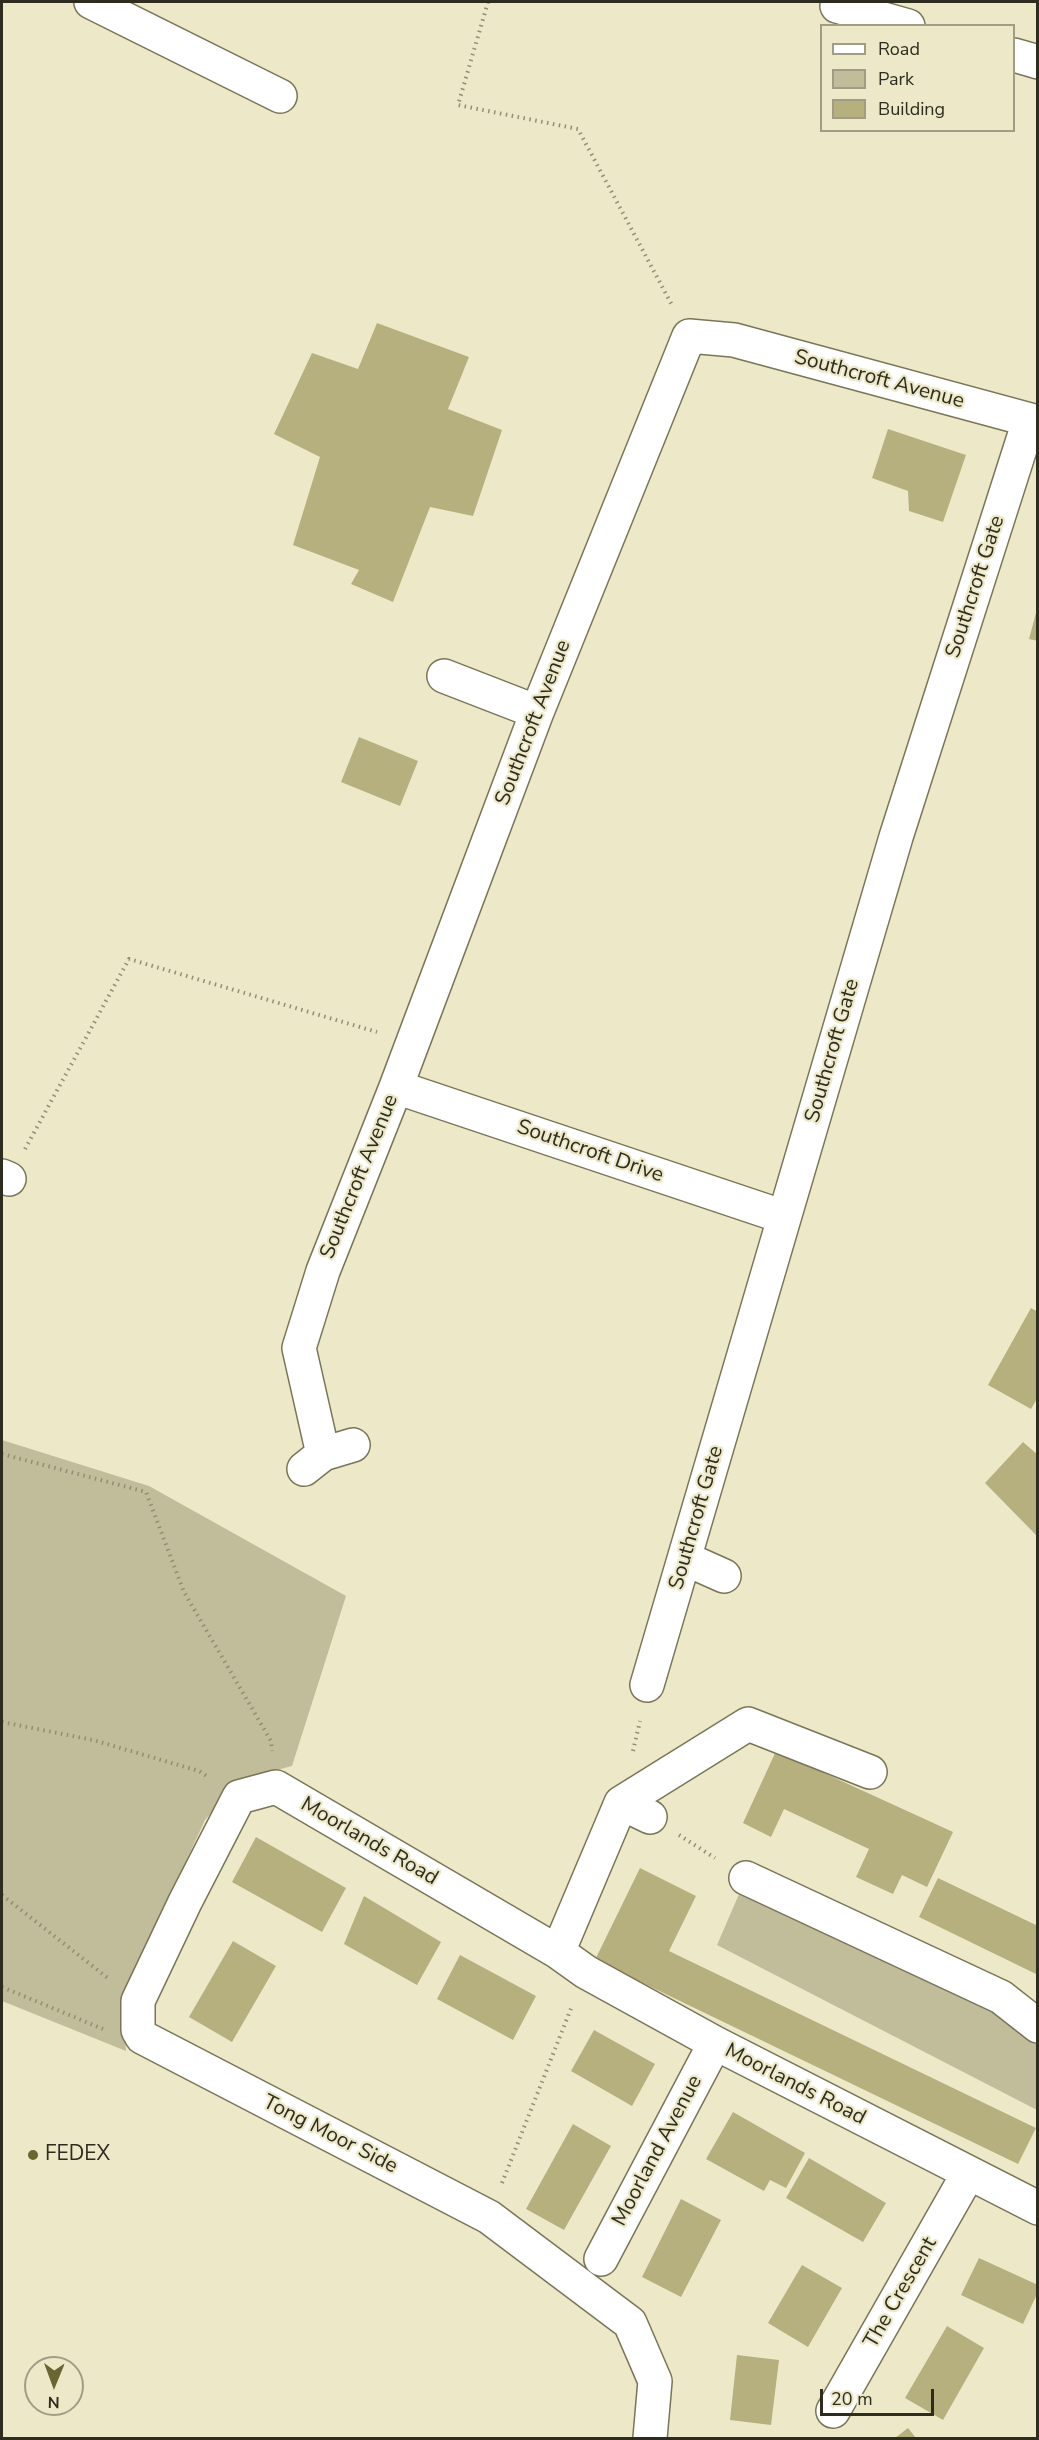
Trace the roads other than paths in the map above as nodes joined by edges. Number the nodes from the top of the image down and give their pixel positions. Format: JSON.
{"nodes":[{"id":1,"x":91,"y":2,"type":"edge"},
{"id":2,"x":837,"y":6,"type":"dead end"},
{"id":3,"x":901,"y":24,"type":"edge"},
{"id":4,"x":1015,"y":55,"type":"edge"},
{"id":5,"x":1038,"y":62,"type":"edge"},
{"id":6,"x":280,"y":96,"type":"dead end"},
{"id":7,"x":1033,"y":421,"type":"edge"},
{"id":8,"x":444,"y":676,"type":"dead end"},
{"id":9,"x":537,"y":712,"type":"junction"},
{"id":10,"x":396,"y":1087,"type":"junction"},
{"id":11,"x":784,"y":1217,"type":"junction"},
{"id":12,"x":327,"y":1456,"type":"dead end"},
{"id":13,"x":686,"y":1559,"type":"junction"},
{"id":14,"x":724,"y":1576,"type":"dead end"},
{"id":15,"x":647,"y":1685,"type":"road end"},
{"id":16,"x":870,"y":1772,"type":"dead end"},
{"id":17,"x":621,"y":1803,"type":"junction"},
{"id":18,"x":650,"y":1817,"type":"road end"},
{"id":19,"x":746,"y":1878,"type":"road end"},
{"id":20,"x":558,"y":1952,"type":"junction"},
{"id":21,"x":1038,"y":2025,"type":"edge"},
{"id":22,"x":142,"y":2037,"type":"joint"},
{"id":23,"x":715,"y":2043,"type":"junction"},
{"id":24,"x":968,"y":2174,"type":"junction"},
{"id":25,"x":1038,"y":2208,"type":"edge"},
{"id":26,"x":601,"y":2259,"type":"dead end"},
{"id":27,"x":833,"y":2411,"type":"dead end"},
{"id":28,"x":650,"y":2439,"type":"edge"}],
"edges":[{"from":1,"to":6,"type":"street"},
{"from":2,"to":3,"type":"street"},
{"from":4,"to":5,"type":"street"},
{"from":7,"to":9,"type":"street","name":"Southcroft Avenue"},
{"from":7,"to":11,"type":"street","name":"Southcroft Gate"},
{"from":8,"to":9,"type":"street"},
{"from":9,"to":10,"type":"street","name":"Southcroft Avenue"},
{"from":10,"to":11,"type":"street","name":"Southcroft Drive"},
{"from":10,"to":12,"type":"street","name":"Southcroft Avenue"},
{"from":11,"to":13,"type":"street","name":"Southcroft Gate"},
{"from":13,"to":14,"type":"street"},
{"from":13,"to":15,"type":"street","name":"Southcroft Gate"},
{"from":16,"to":17,"type":"street"},
{"from":17,"to":18,"type":"street"},
{"from":17,"to":20,"type":"street"},
{"from":19,"to":21,"type":"street"},
{"from":20,"to":22,"type":"street","name":"Moorlands Road"},
{"from":20,"to":23,"type":"street","name":"Moorlands Road"},
{"from":22,"to":28,"type":"street","name":"Tong Moor Side"},
{"from":23,"to":24,"type":"street","name":"Moorlands Road"},
{"from":23,"to":26,"type":"street","name":"Moorland Avenue"},
{"from":24,"to":25,"type":"street","name":"Moorlands Road"},
{"from":24,"to":27,"type":"street","name":"The Crescent"}]}
